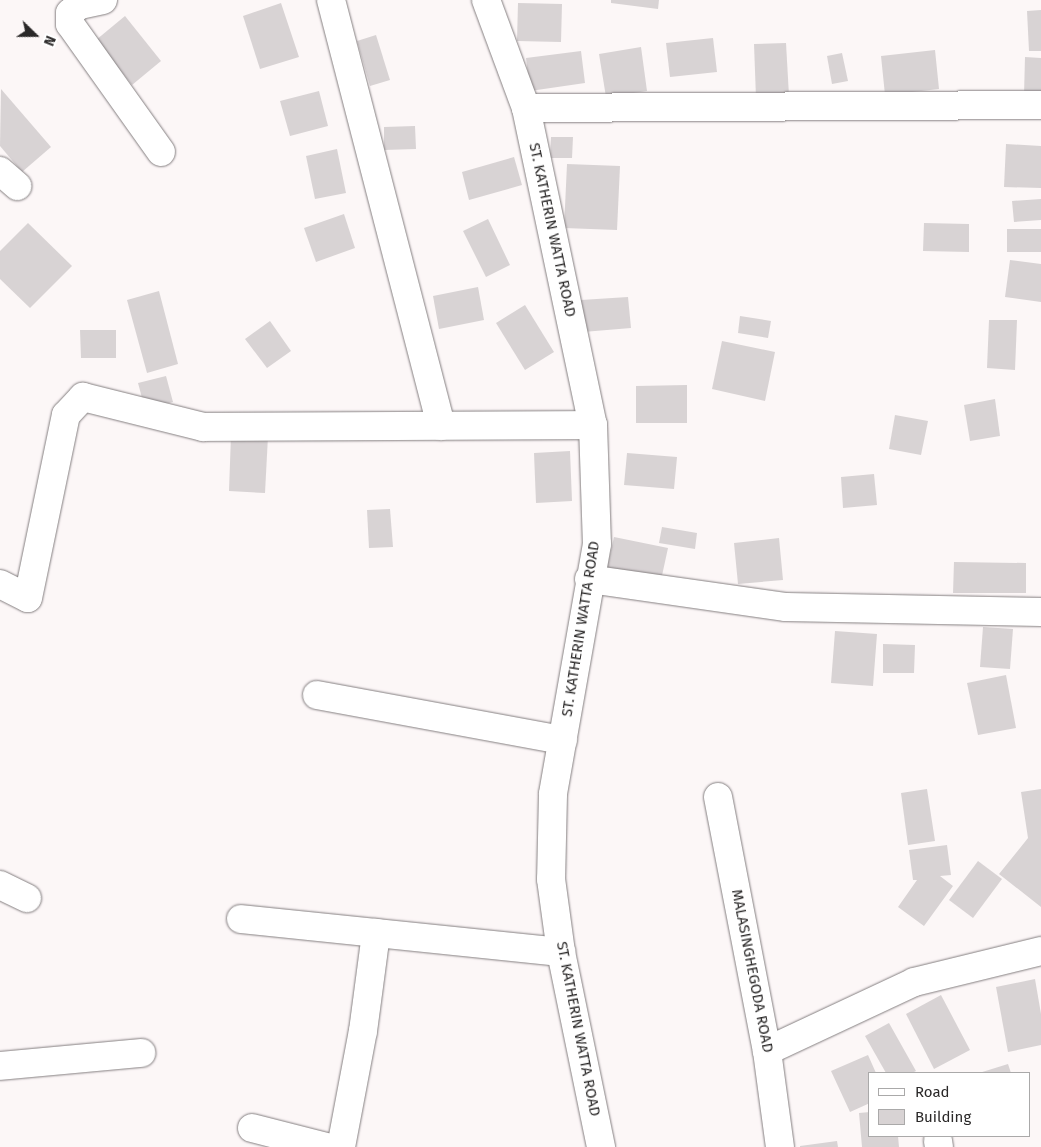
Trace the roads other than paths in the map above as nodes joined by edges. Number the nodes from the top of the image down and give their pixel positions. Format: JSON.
{"nodes":[{"id":1,"x":103,"y":0,"type":"edge"},
{"id":2,"x":331,"y":0,"type":"edge"},
{"id":3,"x":486,"y":0,"type":"edge"},
{"id":4,"x":1041,"y":105,"type":"edge"},
{"id":5,"x":526,"y":108,"type":"junction"},
{"id":6,"x":161,"y":152,"type":"dead end"},
{"id":7,"x":593,"y":425,"type":"junction"},
{"id":8,"x":441,"y":426,"type":"junction"},
{"id":9,"x":590,"y":579,"type":"junction"},
{"id":10,"x":0,"y":584,"type":"edge"},
{"id":11,"x":1041,"y":612,"type":"edge"},
{"id":12,"x":317,"y":695,"type":"dead end"},
{"id":13,"x":562,"y":740,"type":"junction"},
{"id":14,"x":718,"y":797,"type":"dead end"},
{"id":15,"x":0,"y":885,"type":"edge"},
{"id":16,"x":27,"y":898,"type":"dead end"},
{"id":17,"x":241,"y":919,"type":"dead end"},
{"id":18,"x":376,"y":933,"type":"junction"},
{"id":19,"x":1041,"y":951,"type":"edge"},
{"id":20,"x":561,"y":952,"type":"junction"},
{"id":21,"x":767,"y":1051,"type":"junction"},
{"id":22,"x":141,"y":1053,"type":"dead end"},
{"id":23,"x":0,"y":1066,"type":"edge"},
{"id":24,"x":252,"y":1128,"type":"dead end"},
{"id":25,"x":326,"y":1147,"type":"edge"},
{"id":26,"x":341,"y":1147,"type":"edge"},
{"id":27,"x":601,"y":1147,"type":"edge"},
{"id":28,"x":780,"y":1147,"type":"edge"}],
"edges":[{"from":1,"to":6,"type":"street"},
{"from":2,"to":8,"type":"street"},
{"from":3,"to":5,"type":"street","name":"ST. KATHERIN WATTA ROAD"},
{"from":4,"to":5,"type":"street"},
{"from":5,"to":7,"type":"street","name":"ST. KATHERIN WATTA ROAD"},
{"from":7,"to":8,"type":"street"},
{"from":7,"to":9,"type":"street","name":"ST. KATHERIN WATTA ROAD"},
{"from":8,"to":10,"type":"street"},
{"from":9,"to":11,"type":"street"},
{"from":9,"to":13,"type":"street","name":"ST. KATHERIN WATTA ROAD"},
{"from":12,"to":13,"type":"street"},
{"from":13,"to":20,"type":"street","name":"ST. KATHERIN WATTA ROAD"},
{"from":14,"to":21,"type":"street","name":"MALASINGHEGODA ROAD"},
{"from":15,"to":16,"type":"street"},
{"from":17,"to":18,"type":"street"},
{"from":18,"to":20,"type":"street"},
{"from":18,"to":26,"type":"street"},
{"from":19,"to":21,"type":"street"},
{"from":20,"to":27,"type":"street","name":"ST. KATHERIN WATTA ROAD"},
{"from":21,"to":28,"type":"street","name":"MALASINGHEGODA ROAD"},
{"from":22,"to":23,"type":"street"},
{"from":24,"to":25,"type":"street"}]}
